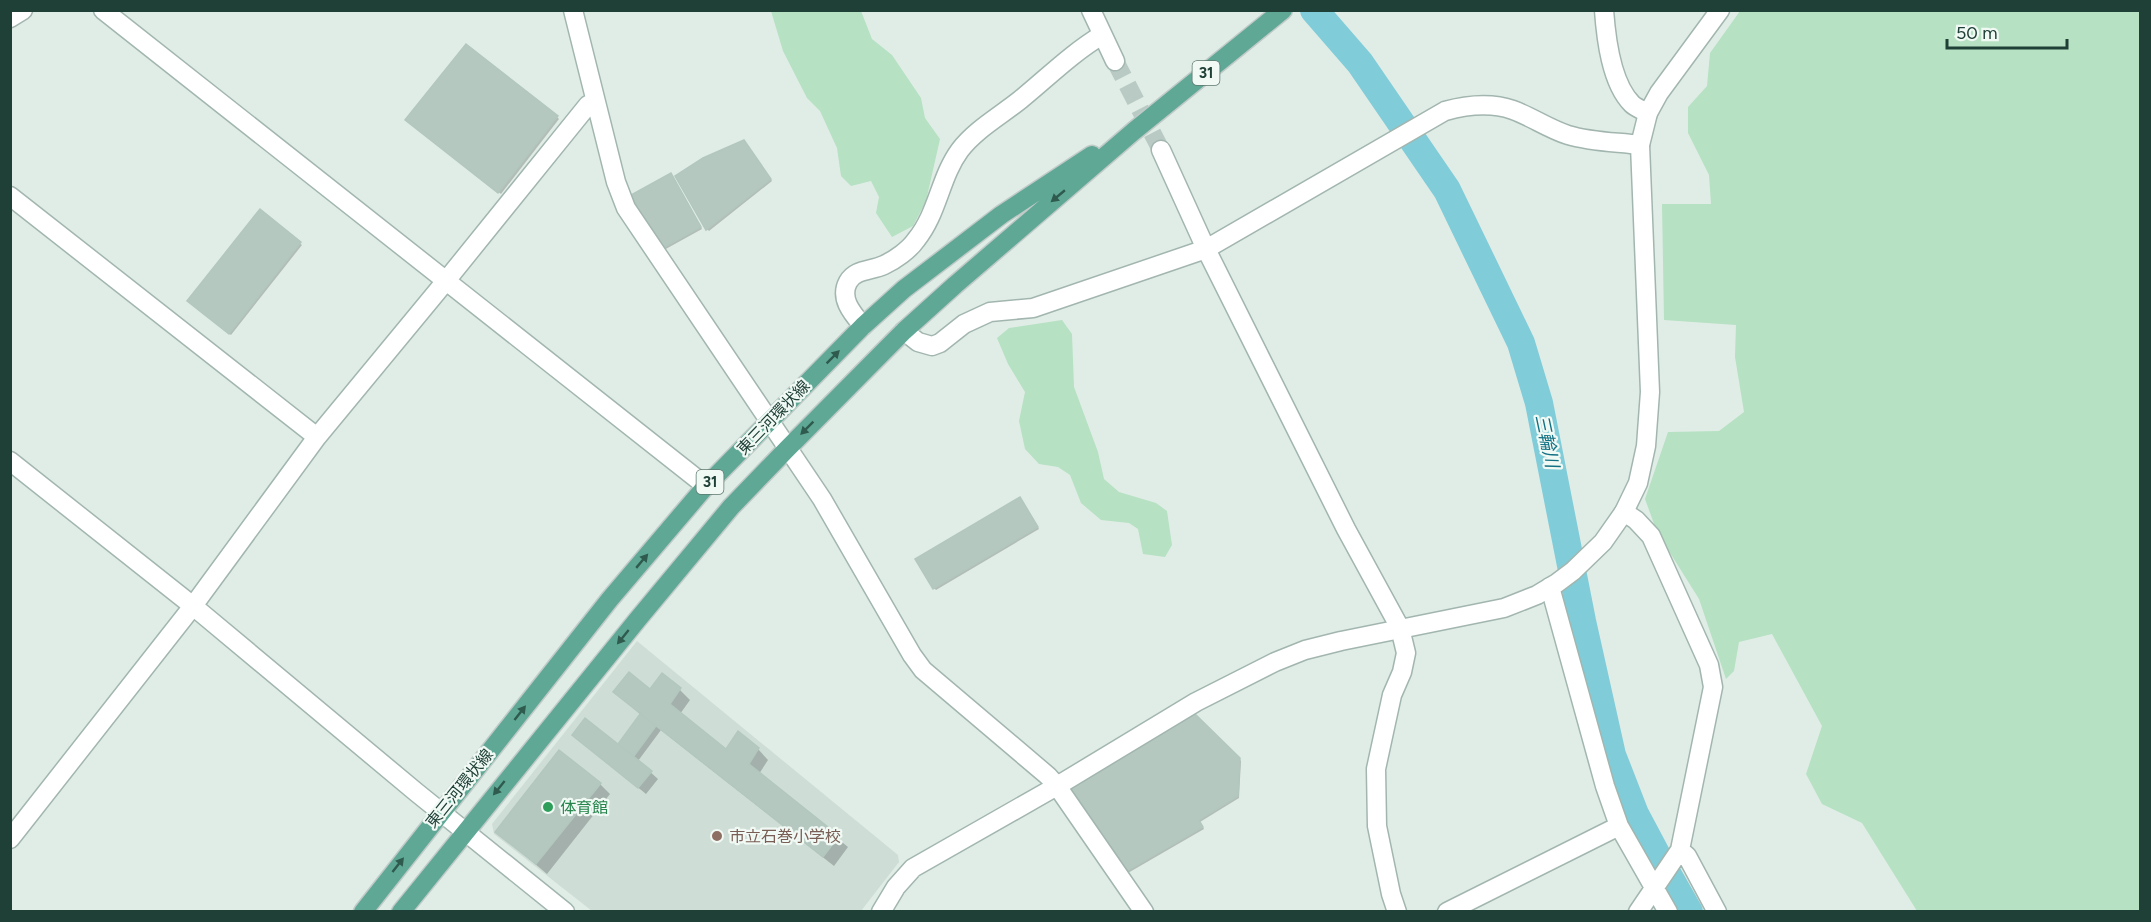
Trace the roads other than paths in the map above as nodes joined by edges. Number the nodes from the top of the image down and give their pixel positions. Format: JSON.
{"nodes":[{"id":1,"x":23,"y":10,"type":"edge"},
{"id":2,"x":103,"y":10,"type":"edge"},
{"id":3,"x":573,"y":10,"type":"edge"},
{"id":4,"x":1090,"y":10,"type":"edge"},
{"id":5,"x":1604,"y":10,"type":"edge"},
{"id":6,"x":1720,"y":10,"type":"edge"},
{"id":7,"x":1280,"y":13,"type":"edge"},
{"id":8,"x":10,"y":18,"type":"edge"},
{"id":9,"x":1102,"y":35,"type":"junction"},
{"id":10,"x":1115,"y":61,"type":"tunnel mouth"},
{"id":11,"x":596,"y":102,"type":"junction"},
{"id":12,"x":1648,"y":113,"type":"junction"},
{"id":13,"x":1134,"y":131,"type":"junction"},
{"id":14,"x":1640,"y":145,"type":"junction"},
{"id":15,"x":1161,"y":150,"type":"tunnel mouth"},
{"id":16,"x":10,"y":196,"type":"edge"},
{"id":17,"x":1206,"y":249,"type":"junction"},
{"id":18,"x":446,"y":282,"type":"junction"},
{"id":19,"x":863,"y":326,"type":"junction"},
{"id":20,"x":904,"y":331,"type":"junction"},
{"id":21,"x":769,"y":421,"type":"junction"},
{"id":22,"x":317,"y":436,"type":"junction"},
{"id":23,"x":787,"y":449,"type":"junction"},
{"id":24,"x":10,"y":461,"type":"edge"},
{"id":25,"x":706,"y":486,"type":"junction"},
{"id":26,"x":1624,"y":512,"type":"junction"},
{"id":27,"x":1553,"y":585,"type":"junction"},
{"id":28,"x":193,"y":606,"type":"junction"},
{"id":29,"x":1400,"y":628,"type":"junction"},
{"id":30,"x":1057,"y":786,"type":"junction"},
{"id":31,"x":441,"y":811,"type":"junction"},
{"id":32,"x":1619,"y":826,"type":"junction"},
{"id":33,"x":466,"y":832,"type":"junction"},
{"id":34,"x":10,"y":839,"type":"edge"},
{"id":35,"x":1678,"y":852,"type":"junction"},
{"id":36,"x":1656,"y":884,"type":"junction"},
{"id":37,"x":363,"y":912,"type":"edge"},
{"id":38,"x":401,"y":912,"type":"edge"},
{"id":39,"x":566,"y":912,"type":"edge"},
{"id":40,"x":881,"y":912,"type":"edge"},
{"id":41,"x":1144,"y":912,"type":"edge"},
{"id":42,"x":1397,"y":912,"type":"edge"},
{"id":43,"x":1447,"y":912,"type":"edge"},
{"id":44,"x":1638,"y":912,"type":"edge"},
{"id":45,"x":1668,"y":912,"type":"edge"},
{"id":46,"x":1717,"y":912,"type":"edge"}],
"edges":[{"from":1,"to":8,"type":"street"},
{"from":2,"to":18,"type":"street"},
{"from":3,"to":11,"type":"street"},
{"from":4,"to":9,"type":"street"},
{"from":5,"to":12,"type":"street"},
{"from":6,"to":12,"type":"street"},
{"from":7,"to":13,"type":"main road","name":"東三河環状線","number":"31"},
{"from":9,"to":10,"type":"street"},
{"from":9,"to":19,"type":"street"},
{"from":11,"to":18,"type":"street"},
{"from":11,"to":21,"type":"street"},
{"from":12,"to":14,"type":"street"},
{"from":13,"to":19,"type":"main road","name":"東三河環状線","number":"31"},
{"from":13,"to":20,"type":"main road","name":"東三河環状線","number":"31","one_way":true},
{"from":14,"to":17,"type":"street"},
{"from":14,"to":26,"type":"street"},
{"from":15,"to":17,"type":"street"},
{"from":16,"to":22,"type":"street"},
{"from":17,"to":20,"type":"street"},
{"from":17,"to":29,"type":"street"},
{"from":18,"to":22,"type":"street"},
{"from":18,"to":25,"type":"street"},
{"from":21,"to":19,"type":"main road","name":"東三河環状線","number":"31","one_way":true},
{"from":20,"to":23,"type":"main road","name":"東三河環状線","number":"31","one_way":true},
{"from":21,"to":23,"type":"street"},
{"from":21,"to":25,"type":"main road","name":"東三河環状線","number":"31"},
{"from":22,"to":28,"type":"street"},
{"from":23,"to":30,"type":"street"},
{"from":23,"to":33,"type":"main road","name":"東三河環状線","number":"31","one_way":true},
{"from":24,"to":28,"type":"street"},
{"from":31,"to":25,"type":"main road","name":"東三河環状線","number":"31","one_way":true},
{"from":26,"to":27,"type":"street"},
{"from":26,"to":35,"type":"street"},
{"from":27,"to":29,"type":"street"},
{"from":27,"to":32,"type":"street"},
{"from":28,"to":31,"type":"street"},
{"from":28,"to":34,"type":"street"},
{"from":29,"to":30,"type":"street"},
{"from":29,"to":42,"type":"street"},
{"from":30,"to":40,"type":"street"},
{"from":30,"to":41,"type":"street"},
{"from":31,"to":33,"type":"street"},
{"from":37,"to":31,"type":"main road","name":"東三河環状線","number":"31","one_way":true},
{"from":32,"to":36,"type":"street"},
{"from":32,"to":43,"type":"street"},
{"from":33,"to":38,"type":"main road","name":"東三河環状線","number":"31"},
{"from":33,"to":39,"type":"street"},
{"from":35,"to":36,"type":"street"},
{"from":35,"to":46,"type":"street"},
{"from":36,"to":44,"type":"street"},
{"from":36,"to":45,"type":"street"}]}
